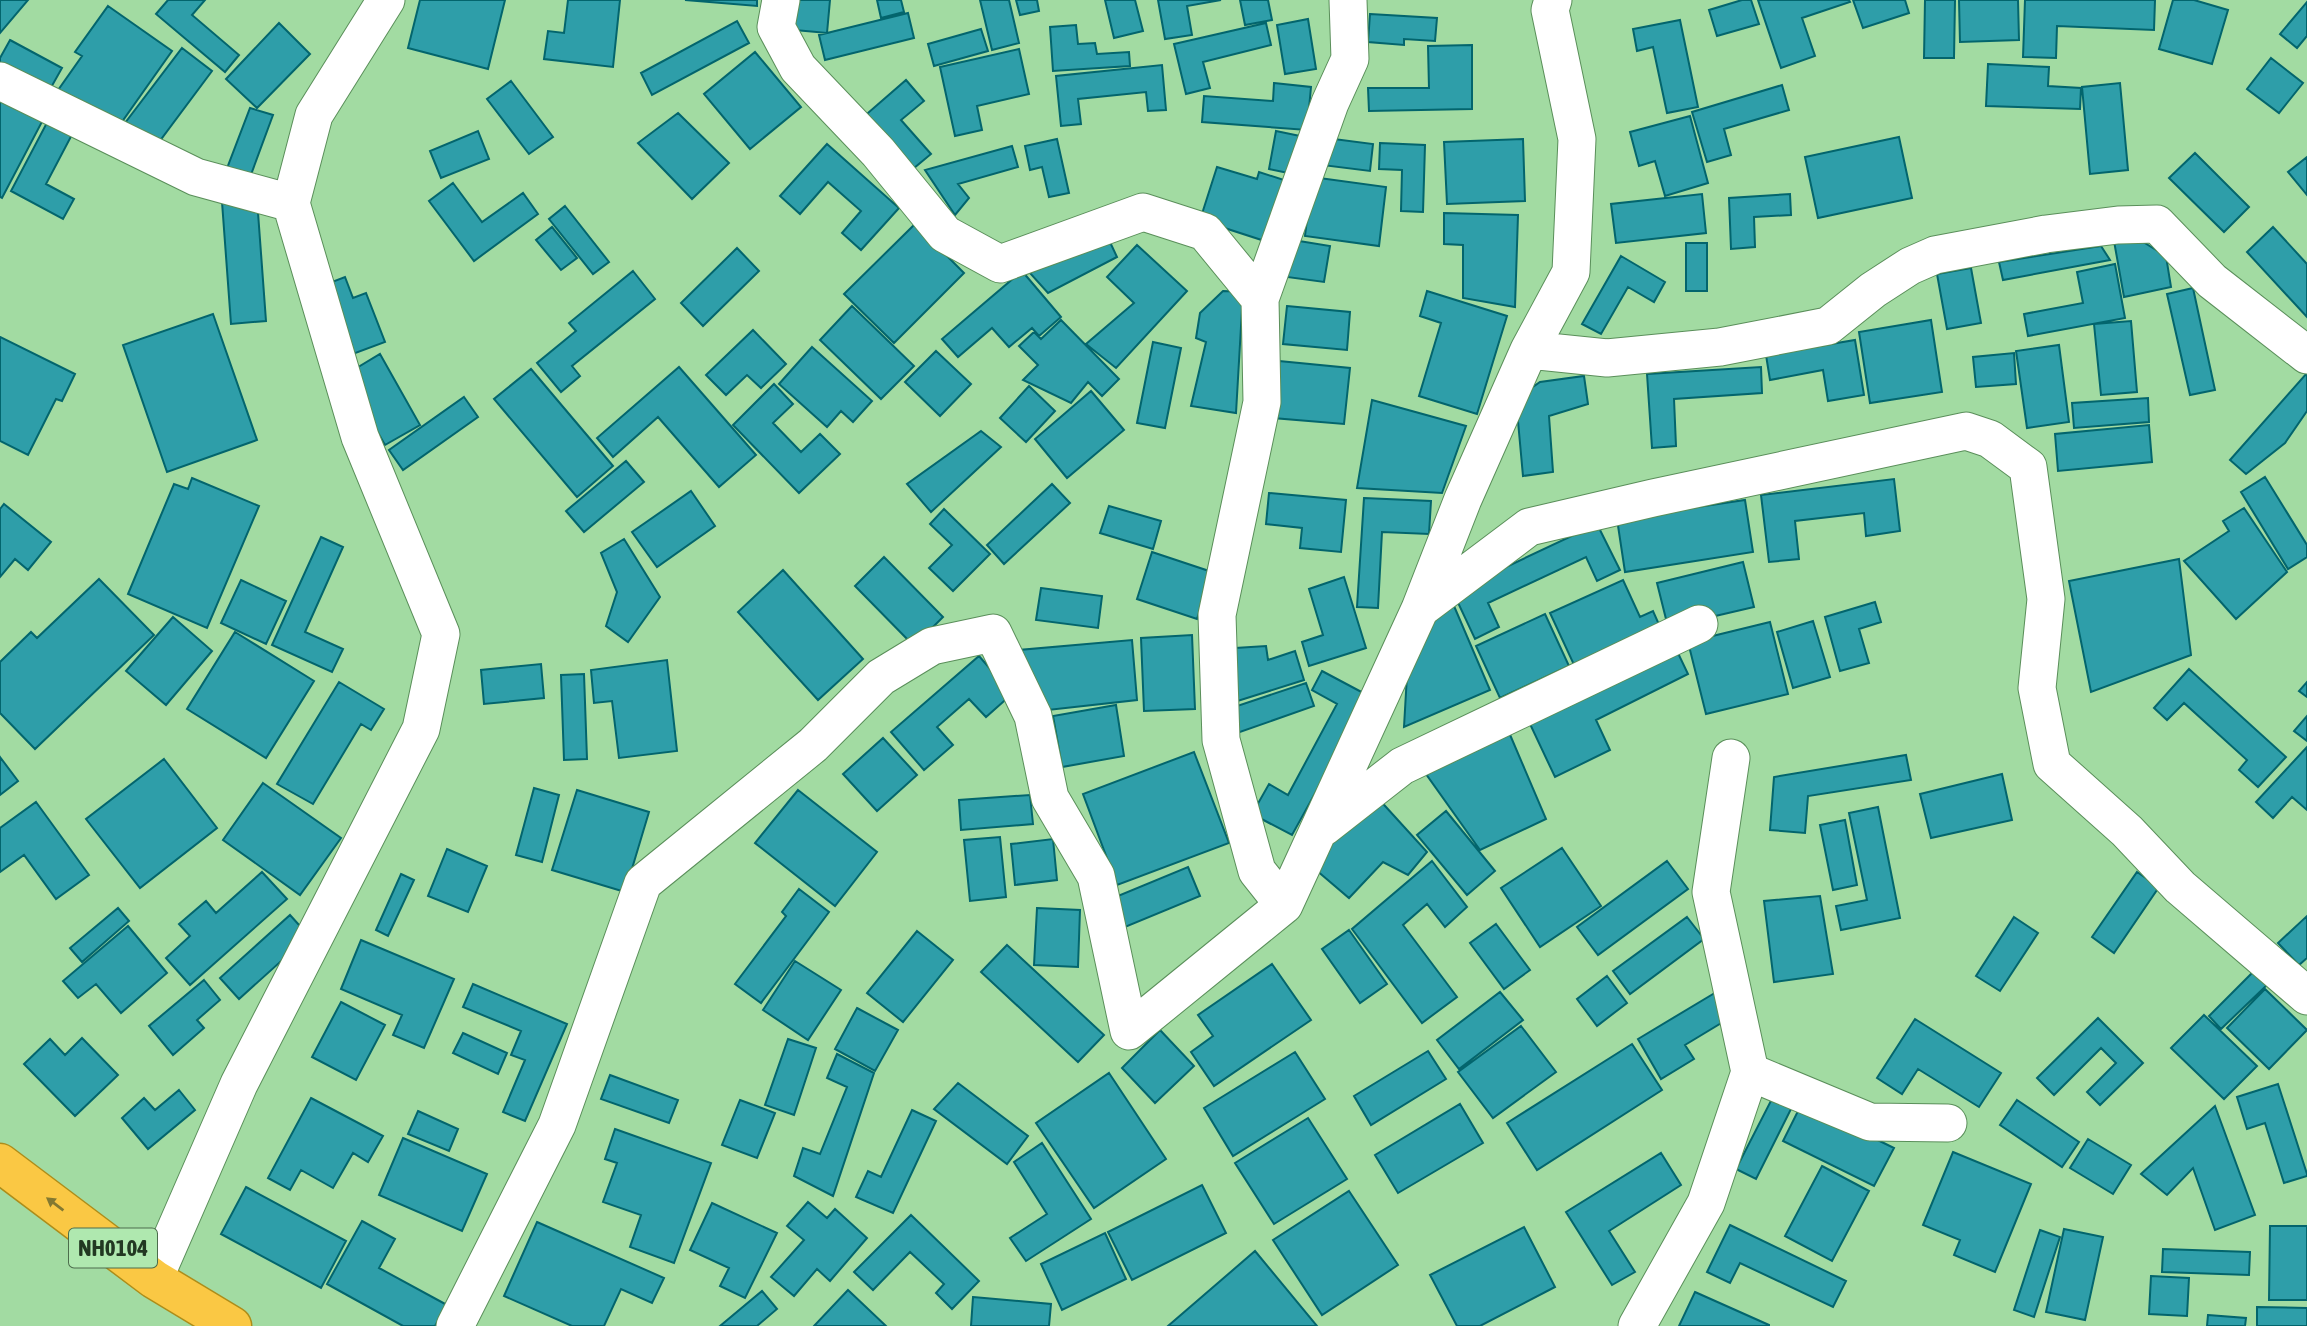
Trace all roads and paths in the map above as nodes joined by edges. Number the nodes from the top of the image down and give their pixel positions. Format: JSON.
{"nodes":[{"id":1,"x":386,"y":0,"type":"edge"},
{"id":2,"x":781,"y":0,"type":"edge"},
{"id":3,"x":1348,"y":0,"type":"edge"},
{"id":4,"x":1553,"y":0,"type":"edge"},
{"id":5,"x":0,"y":81,"type":"edge"},
{"id":6,"x":292,"y":203,"type":"junction"},
{"id":7,"x":1260,"y":299,"type":"junction"},
{"id":8,"x":1529,"y":350,"type":"junction"},
{"id":9,"x":2307,"y":355,"type":"edge"},
{"id":10,"x":1420,"y":608,"type":"junction"},
{"id":11,"x":1699,"y":624,"type":"dead end"},
{"id":12,"x":1731,"y":758,"type":"dead end"},
{"id":13,"x":1320,"y":830,"type":"junction"},
{"id":14,"x":1283,"y":905,"type":"junction"},
{"id":15,"x":2307,"y":996,"type":"edge"},
{"id":16,"x":1750,"y":1072,"type":"junction"},
{"id":17,"x":1948,"y":1123,"type":"dead end"},
{"id":18,"x":0,"y":1163,"type":"edge"},
{"id":19,"x":154,"y":1279,"type":"junction"},
{"id":20,"x":232,"y":1326,"type":"edge"},
{"id":21,"x":455,"y":1326,"type":"edge"},
{"id":22,"x":1637,"y":1326,"type":"edge"}],
"edges":[{"from":1,"to":6,"type":"street"},
{"from":2,"to":7,"type":"street"},
{"from":3,"to":7,"type":"street"},
{"from":4,"to":8,"type":"street"},
{"from":5,"to":6,"type":"street"},
{"from":6,"to":19,"type":"street"},
{"from":7,"to":14,"type":"street"},
{"from":8,"to":9,"type":"street"},
{"from":8,"to":10,"type":"street"},
{"from":10,"to":13,"type":"street"},
{"from":10,"to":15,"type":"street"},
{"from":11,"to":13,"type":"street"},
{"from":12,"to":16,"type":"street"},
{"from":13,"to":14,"type":"street"},
{"from":14,"to":21,"type":"street"},
{"from":16,"to":17,"type":"street"},
{"from":16,"to":22,"type":"street"},
{"from":19,"to":18,"type":"highway","number":"NH0104","one_way":true},
{"from":19,"to":20,"type":"highway","number":"NH0104"}]}
